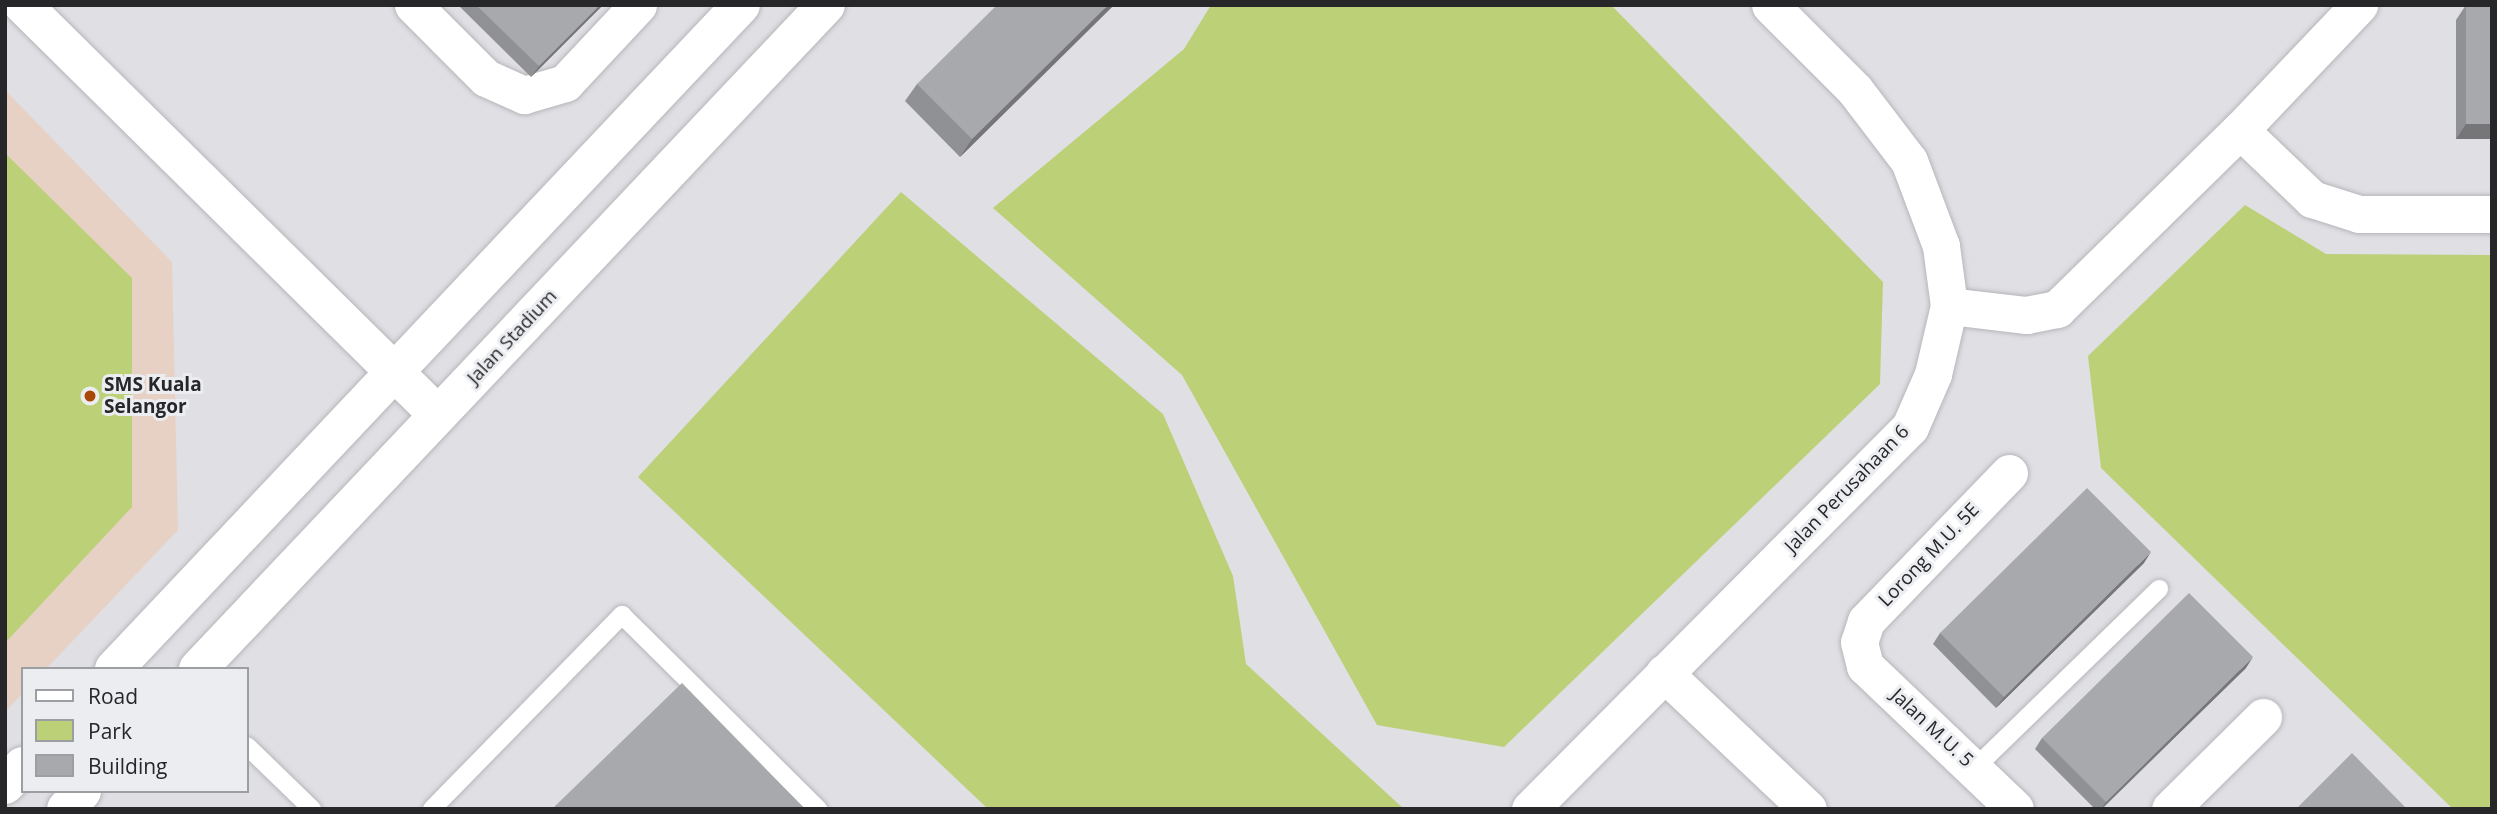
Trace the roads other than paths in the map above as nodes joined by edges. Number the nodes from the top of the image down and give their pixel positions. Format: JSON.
{"nodes":[{"id":1,"x":23,"y":5,"type":"edge"},
{"id":2,"x":413,"y":5,"type":"edge"},
{"id":3,"x":638,"y":5,"type":"edge"},
{"id":4,"x":741,"y":5,"type":"edge"},
{"id":5,"x":826,"y":5,"type":"edge"},
{"id":6,"x":1770,"y":5,"type":"edge"},
{"id":7,"x":2359,"y":5,"type":"edge"},
{"id":8,"x":2240,"y":130,"type":"junction"},
{"id":9,"x":2492,"y":214,"type":"edge"},
{"id":10,"x":1949,"y":306,"type":"junction"},
{"id":11,"x":392,"y":371,"type":"junction"},
{"id":12,"x":438,"y":415,"type":"junction"},
{"id":13,"x":2009,"y":473,"type":"dead end"},
{"id":14,"x":2159,"y":589,"type":"dead end"},
{"id":15,"x":1859,"y":642,"type":"joint"},
{"id":16,"x":116,"y":667,"type":"edge"},
{"id":17,"x":200,"y":667,"type":"edge"},
{"id":18,"x":1664,"y":674,"type":"junction"},
{"id":19,"x":2263,"y":717,"type":"dead end"},
{"id":20,"x":248,"y":748,"type":"edge"},
{"id":21,"x":21,"y":768,"type":"edge"},
{"id":22,"x":1975,"y":768,"type":"junction"},
{"id":23,"x":5,"y":785,"type":"edge"},
{"id":24,"x":80,"y":793,"type":"edge"},
{"id":25,"x":66,"y":809,"type":"edge"},
{"id":26,"x":312,"y":809,"type":"edge"},
{"id":27,"x":432,"y":809,"type":"edge"},
{"id":28,"x":818,"y":809,"type":"edge"},
{"id":29,"x":1530,"y":809,"type":"edge"},
{"id":30,"x":1808,"y":809,"type":"edge"},
{"id":31,"x":2015,"y":809,"type":"edge"},
{"id":32,"x":2170,"y":809,"type":"edge"}],
"edges":[{"from":1,"to":11,"type":"street"},
{"from":2,"to":3,"type":"street"},
{"from":4,"to":11,"type":"street"},
{"from":5,"to":12,"type":"street","name":"Jalan Stadium"},
{"from":6,"to":10,"type":"street","name":"Jalan Perusahaan 6"},
{"from":7,"to":8,"type":"street"},
{"from":8,"to":9,"type":"street"},
{"from":8,"to":10,"type":"street"},
{"from":10,"to":18,"type":"street","name":"Jalan Perusahaan 6"},
{"from":11,"to":12,"type":"street"},
{"from":11,"to":16,"type":"street"},
{"from":12,"to":17,"type":"street","name":"Jalan Stadium"},
{"from":13,"to":15,"type":"street","name":"Lorong M.U. 5E"},
{"from":14,"to":22,"type":"lane"},
{"from":15,"to":22,"type":"street","name":"Jalan M.U. 5"},
{"from":18,"to":29,"type":"street","name":"Jalan Perusahaan 6"},
{"from":18,"to":30,"type":"street"},
{"from":19,"to":32,"type":"street"},
{"from":20,"to":26,"type":"lane"},
{"from":21,"to":23,"type":"street"},
{"from":22,"to":31,"type":"street","name":"Jalan M.U. 5"},
{"from":24,"to":25,"type":"street"},
{"from":27,"to":28,"type":"lane"}]}
